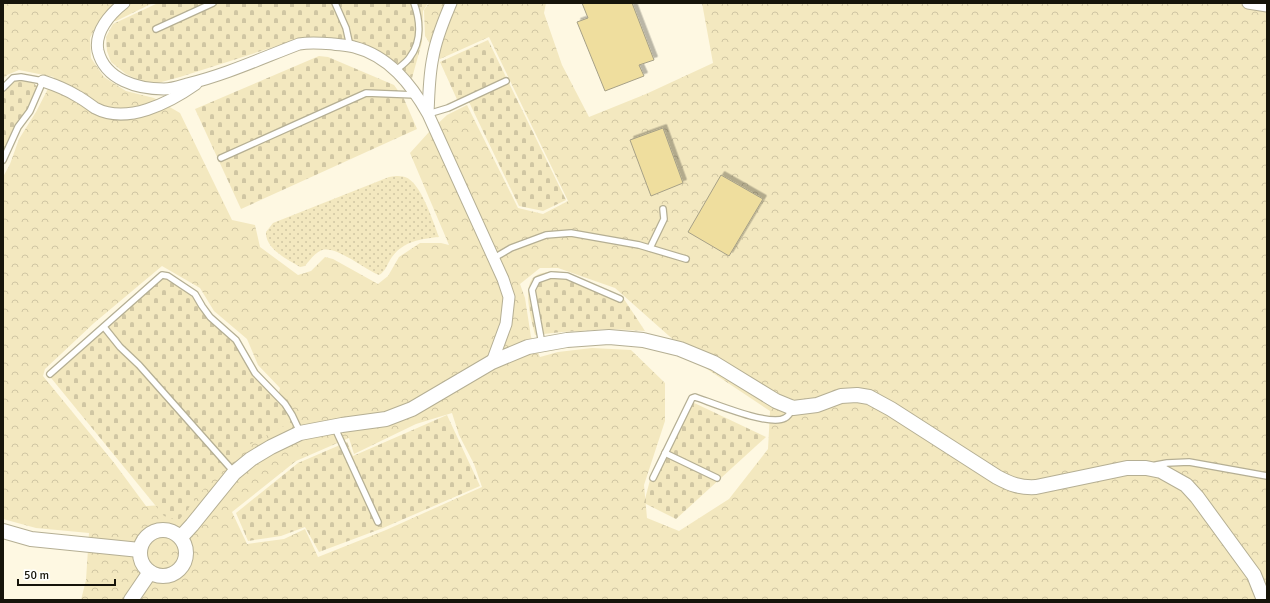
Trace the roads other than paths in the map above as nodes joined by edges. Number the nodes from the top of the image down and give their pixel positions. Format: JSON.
{"nodes":[{"id":1,"x":124,"y":3,"type":"edge"},
{"id":2,"x":213,"y":3,"type":"edge"},
{"id":3,"x":335,"y":3,"type":"edge"},
{"id":4,"x":414,"y":3,"type":"edge"},
{"id":5,"x":451,"y":3,"type":"edge"},
{"id":6,"x":1248,"y":3,"type":"edge"},
{"id":7,"x":1267,"y":6,"type":"edge"},
{"id":8,"x":156,"y":29,"type":"dead end"},
{"id":9,"x":350,"y":46,"type":"junction"},
{"id":10,"x":396,"y":70,"type":"junction"},
{"id":11,"x":201,"y":80,"type":"junction"},
{"id":12,"x":43,"y":81,"type":"junction"},
{"id":13,"x":506,"y":81,"type":"dead end"},
{"id":14,"x":3,"y":88,"type":"edge"},
{"id":15,"x":416,"y":95,"type":"junction"},
{"id":16,"x":428,"y":114,"type":"junction"},
{"id":17,"x":221,"y":158,"type":"dead end"},
{"id":18,"x":3,"y":160,"type":"edge"},
{"id":19,"x":663,"y":209,"type":"dead end"},
{"id":20,"x":650,"y":248,"type":"junction"},
{"id":21,"x":494,"y":258,"type":"junction"},
{"id":22,"x":686,"y":259,"type":"dead end"},
{"id":23,"x":620,"y":299,"type":"dead end"},
{"id":24,"x":104,"y":326,"type":"junction"},
{"id":25,"x":542,"y":344,"type":"junction"},
{"id":26,"x":492,"y":362,"type":"junction"},
{"id":27,"x":50,"y":374,"type":"dead end"},
{"id":28,"x":793,"y":408,"type":"junction"},
{"id":29,"x":334,"y":426,"type":"junction"},
{"id":30,"x":300,"y":432,"type":"junction"},
{"id":31,"x":665,"y":453,"type":"junction"},
{"id":32,"x":1146,"y":468,"type":"junction"},
{"id":33,"x":234,"y":473,"type":"junction"},
{"id":34,"x":1267,"y":476,"type":"edge"},
{"id":35,"x":653,"y":478,"type":"dead end"},
{"id":36,"x":717,"y":478,"type":"dead end"},
{"id":37,"x":378,"y":522,"type":"dead end"},
{"id":38,"x":3,"y":531,"type":"edge"},
{"id":39,"x":180,"y":537,"type":"junction"},
{"id":40,"x":140,"y":550,"type":"junction"},
{"id":41,"x":150,"y":572,"type":"junction"},
{"id":42,"x":131,"y":600,"type":"edge"},
{"id":43,"x":1264,"y":600,"type":"edge"}],
"edges":[{"from":1,"to":11,"type":"street"},
{"from":2,"to":8,"type":"lane"},
{"from":3,"to":9,"type":"lane"},
{"from":4,"to":10,"type":"lane"},
{"from":5,"to":16,"type":"street"},
{"from":6,"to":7,"type":"street"},
{"from":9,"to":10,"type":"street"},
{"from":9,"to":11,"type":"street"},
{"from":10,"to":15,"type":"street"},
{"from":11,"to":12,"type":"street"},
{"from":12,"to":14,"type":"lane"},
{"from":12,"to":18,"type":"lane"},
{"from":13,"to":16,"type":"lane"},
{"from":15,"to":16,"type":"street"},
{"from":15,"to":17,"type":"lane"},
{"from":16,"to":21,"type":"street"},
{"from":19,"to":20,"type":"lane"},
{"from":20,"to":21,"type":"lane"},
{"from":20,"to":22,"type":"lane"},
{"from":21,"to":26,"type":"street"},
{"from":23,"to":25,"type":"lane"},
{"from":24,"to":27,"type":"lane"},
{"from":24,"to":30,"type":"lane"},
{"from":24,"to":33,"type":"lane"},
{"from":25,"to":26,"type":"street"},
{"from":25,"to":28,"type":"street"},
{"from":26,"to":29,"type":"street"},
{"from":28,"to":31,"type":"lane"},
{"from":28,"to":32,"type":"street"},
{"from":29,"to":30,"type":"street"},
{"from":29,"to":37,"type":"lane"},
{"from":30,"to":33,"type":"street"},
{"from":31,"to":35,"type":"lane"},
{"from":31,"to":36,"type":"lane"},
{"from":32,"to":34,"type":"lane"},
{"from":32,"to":43,"type":"street"},
{"from":33,"to":39,"type":"street"},
{"from":38,"to":40,"type":"street"},
{"from":39,"to":40,"type":"street"},
{"from":39,"to":41,"type":"street"},
{"from":40,"to":41,"type":"street"},
{"from":41,"to":42,"type":"street"}]}
